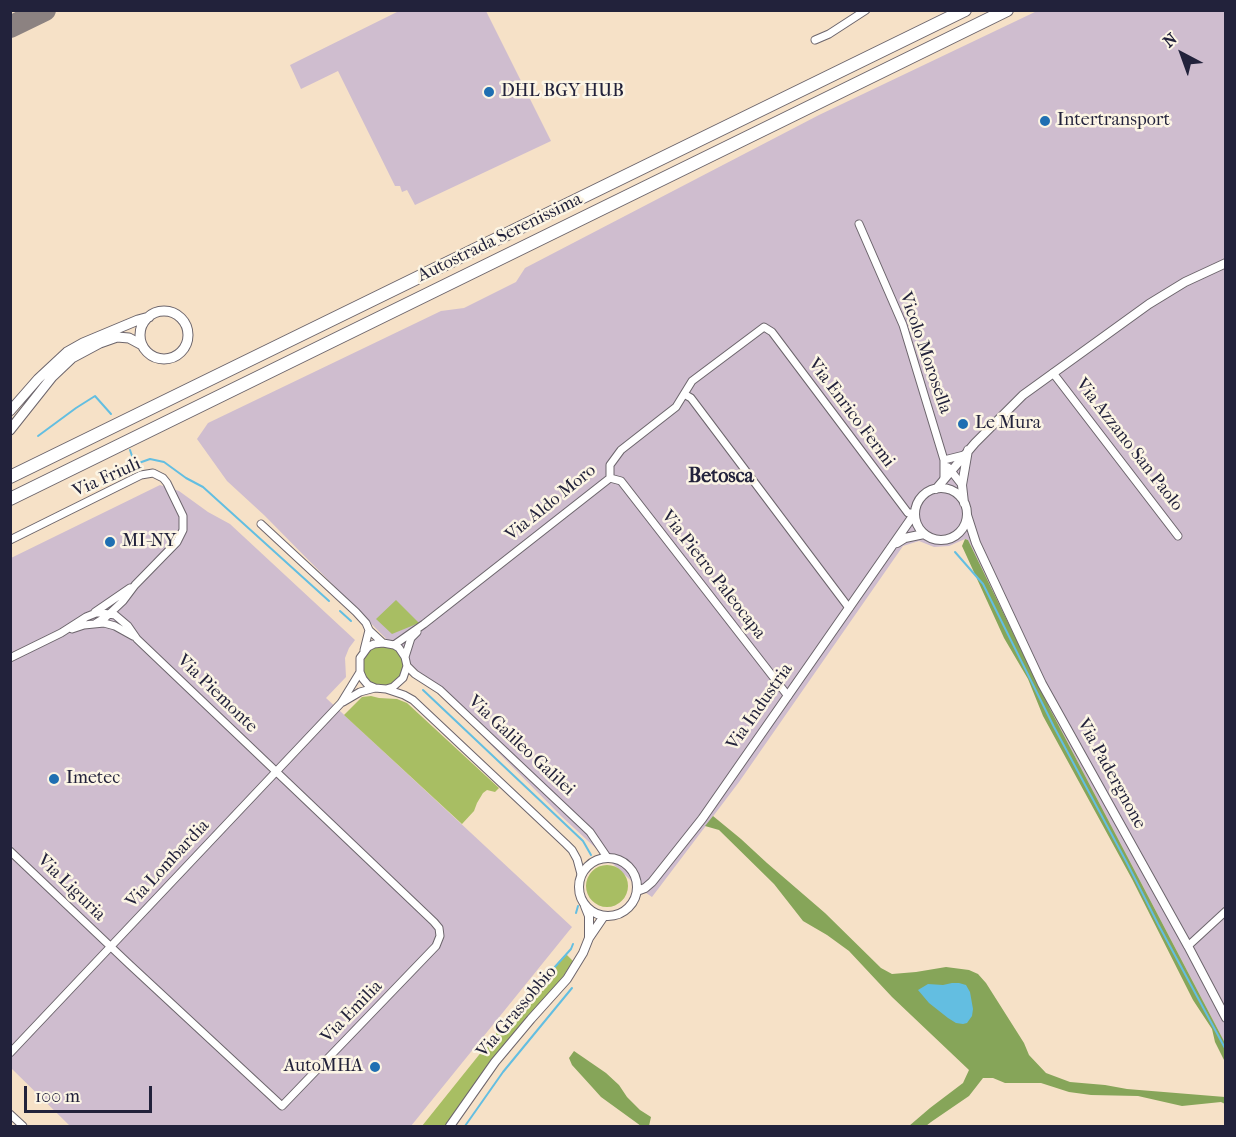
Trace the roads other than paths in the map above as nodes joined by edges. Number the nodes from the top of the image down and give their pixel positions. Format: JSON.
{"nodes":[{"id":1,"x":866,"y":10,"type":"edge"},
{"id":2,"x":965,"y":10,"type":"edge"},
{"id":3,"x":1007,"y":10,"type":"edge"},
{"id":4,"x":815,"y":40,"type":"dead end"},
{"id":5,"x":859,"y":224,"type":"dead end"},
{"id":6,"x":1226,"y":263,"type":"edge"},
{"id":7,"x":149,"y":317,"type":"junction"},
{"id":8,"x":764,"y":327,"type":"joint"},
{"id":9,"x":142,"y":345,"type":"junction"},
{"id":10,"x":1053,"y":373,"type":"junction"},
{"id":11,"x":684,"y":394,"type":"junction"},
{"id":12,"x":10,"y":411,"type":"edge"},
{"id":13,"x":10,"y":430,"type":"edge"},
{"id":14,"x":966,"y":452,"type":"junction"},
{"id":15,"x":944,"y":460,"type":"junction"},
{"id":16,"x":951,"y":471,"type":"junction"},
{"id":17,"x":10,"y":477,"type":"edge"},
{"id":18,"x":610,"y":478,"type":"junction"},
{"id":19,"x":944,"y":478,"type":"junction"},
{"id":20,"x":962,"y":484,"type":"junction"},
{"id":21,"x":936,"y":489,"type":"junction"},
{"id":22,"x":10,"y":499,"type":"edge"},
{"id":23,"x":965,"y":504,"type":"junction"},
{"id":24,"x":915,"y":513,"type":"junction"},
{"id":25,"x":967,"y":515,"type":"junction"},
{"id":26,"x":261,"y":525,"type":"dead end"},
{"id":27,"x":924,"y":534,"type":"junction"},
{"id":28,"x":1178,"y":536,"type":"dead end"},
{"id":29,"x":951,"y":538,"type":"junction"},
{"id":30,"x":10,"y":540,"type":"edge"},
{"id":31,"x":976,"y":543,"type":"junction"},
{"id":32,"x":891,"y":547,"type":"junction"},
{"id":33,"x":135,"y":585,"type":"junction"},
{"id":34,"x":849,"y":608,"type":"junction"},
{"id":35,"x":109,"y":614,"type":"junction"},
{"id":36,"x":86,"y":617,"type":"junction"},
{"id":37,"x":96,"y":623,"type":"junction"},
{"id":38,"x":424,"y":624,"type":"junction"},
{"id":39,"x":369,"y":630,"type":"junction"},
{"id":40,"x":61,"y":633,"type":"junction"},
{"id":41,"x":138,"y":639,"type":"junction"},
{"id":42,"x":383,"y":643,"type":"junction"},
{"id":43,"x":394,"y":645,"type":"junction"},
{"id":44,"x":363,"y":652,"type":"junction"},
{"id":45,"x":405,"y":657,"type":"junction"},
{"id":46,"x":10,"y":658,"type":"edge"},
{"id":47,"x":407,"y":666,"type":"junction"},
{"id":48,"x":360,"y":672,"type":"junction"},
{"id":49,"x":375,"y":688,"type":"junction"},
{"id":50,"x":386,"y":689,"type":"junction"},
{"id":51,"x":788,"y":696,"type":"junction"},
{"id":52,"x":341,"y":703,"type":"junction"},
{"id":53,"x":277,"y":771,"type":"junction"},
{"id":54,"x":10,"y":851,"type":"edge"},
{"id":55,"x":607,"y":857,"type":"junction"},
{"id":56,"x":632,"y":870,"type":"junction"},
{"id":57,"x":581,"y":874,"type":"junction"},
{"id":58,"x":652,"y":882,"type":"junction"},
{"id":59,"x":637,"y":891,"type":"junction"},
{"id":60,"x":584,"y":904,"type":"junction"},
{"id":61,"x":1226,"y":911,"type":"edge"},
{"id":62,"x":604,"y":916,"type":"junction"},
{"id":63,"x":589,"y":938,"type":"junction"},
{"id":64,"x":1188,"y":946,"type":"junction"},
{"id":65,"x":111,"y":947,"type":"junction"},
{"id":66,"x":1226,"y":1018,"type":"edge"},
{"id":67,"x":14,"y":1047,"type":"edge"},
{"id":68,"x":10,"y":1053,"type":"edge"},
{"id":69,"x":12,"y":1116,"type":"edge"},
{"id":70,"x":23,"y":1126,"type":"edge"},
{"id":71,"x":450,"y":1126,"type":"edge"}],
"edges":[{"from":1,"to":4,"type":"street"},
{"from":2,"to":17,"type":"highway","name":"Autostrada Serenissima"},
{"from":3,"to":22,"type":"highway","name":"Autostrada Serenissima"},
{"from":5,"to":15,"type":"street","name":"Vicolo Morosella"},
{"from":6,"to":10,"type":"street","name":"Via Azzano San Paolo"},
{"from":7,"to":9,"type":"main road"},
{"from":7,"to":9,"type":"main road"},
{"from":7,"to":12,"type":"main road"},
{"from":8,"to":11,"type":"street","name":"Via Aldo Moro"},
{"from":8,"to":24,"type":"street","name":"Via Enrico Fermi"},
{"from":9,"to":13,"type":"main road"},
{"from":10,"to":14,"type":"street","name":"Via Azzano San Paolo"},
{"from":10,"to":28,"type":"street","name":"Via Azzano San Paolo"},
{"from":11,"to":18,"type":"street","name":"Via Aldo Moro"},
{"from":11,"to":34,"type":"street"},
{"from":14,"to":15,"type":"street"},
{"from":14,"to":16,"type":"street","name":"Via Azzano San Paolo"},
{"from":14,"to":20,"type":"street"},
{"from":15,"to":16,"type":"street"},
{"from":15,"to":19,"type":"street"},
{"from":16,"to":19,"type":"street","name":"Via Azzano San Paolo"},
{"from":16,"to":20,"type":"street"},
{"from":18,"to":38,"type":"street","name":"Via Aldo Moro"},
{"from":18,"to":51,"type":"street","name":"Via Pietro Paleocapa"},
{"from":19,"to":21,"type":"street","name":"Via Azzano San Paolo"},
{"from":20,"to":23,"type":"street"},
{"from":21,"to":23,"type":"street"},
{"from":21,"to":24,"type":"street"},
{"from":23,"to":25,"type":"street"},
{"from":24,"to":27,"type":"street"},
{"from":24,"to":32,"type":"street","name":"Via Industria"},
{"from":25,"to":29,"type":"street"},
{"from":25,"to":31,"type":"street","name":"Via Padergnone"},
{"from":26,"to":39,"type":"street"},
{"from":27,"to":29,"type":"street"},
{"from":27,"to":32,"type":"street"},
{"from":29,"to":31,"type":"street"},
{"from":30,"to":33,"type":"street","name":"Via Friuli"},
{"from":31,"to":64,"type":"street","name":"Via Padergnone"},
{"from":32,"to":34,"type":"street","name":"Via Industria"},
{"from":33,"to":35,"type":"street","name":"Via Friuli"},
{"from":33,"to":36,"type":"street","name":"Via Friuli"},
{"from":34,"to":51,"type":"street","name":"Via Industria"},
{"from":35,"to":36,"type":"street"},
{"from":35,"to":37,"type":"street","name":"Via Friuli"},
{"from":35,"to":41,"type":"street","name":"Via Piemonte"},
{"from":36,"to":40,"type":"street"},
{"from":37,"to":40,"type":"street"},
{"from":37,"to":41,"type":"street","name":"Via Piemonte"},
{"from":38,"to":43,"type":"street","name":"Via Aldo Moro"},
{"from":38,"to":45,"type":"street","name":"Via Aldo Moro"},
{"from":39,"to":42,"type":"street"},
{"from":39,"to":44,"type":"street"},
{"from":40,"to":46,"type":"street"},
{"from":41,"to":53,"type":"street","name":"Via Piemonte"},
{"from":42,"to":43,"type":"street"},
{"from":42,"to":44,"type":"street"},
{"from":43,"to":45,"type":"street"},
{"from":44,"to":48,"type":"street"},
{"from":45,"to":47,"type":"street"},
{"from":47,"to":50,"type":"street"},
{"from":47,"to":55,"type":"street","name":"Via Galileo Galilei"},
{"from":48,"to":49,"type":"street"},
{"from":48,"to":52,"type":"street","name":"Via Lombardia"},
{"from":49,"to":50,"type":"street"},
{"from":49,"to":52,"type":"street","name":"Via Lombardia"},
{"from":50,"to":57,"type":"street"},
{"from":51,"to":58,"type":"street","name":"Via Industria"},
{"from":52,"to":53,"type":"street","name":"Via Lombardia"},
{"from":53,"to":65,"type":"street","name":"Via Lombardia"},
{"from":53,"to":65,"type":"street","name":"Via Emilia"},
{"from":54,"to":65,"type":"street","name":"Via Liguria"},
{"from":55,"to":56,"type":"street"},
{"from":55,"to":57,"type":"street"},
{"from":56,"to":58,"type":"street"},
{"from":56,"to":59,"type":"street"},
{"from":57,"to":60,"type":"street"},
{"from":58,"to":59,"type":"street","name":"Via Industria"},
{"from":59,"to":62,"type":"street"},
{"from":60,"to":62,"type":"street"},
{"from":60,"to":63,"type":"street"},
{"from":61,"to":64,"type":"street"},
{"from":62,"to":63,"type":"street","name":"Via Grassobbio"},
{"from":63,"to":71,"type":"street","name":"Via Grassobbio"},
{"from":64,"to":66,"type":"street","name":"Via Padergnone"},
{"from":65,"to":67,"type":"street","name":"Via Lombardia"},
{"from":67,"to":68,"type":"street","name":"Via Lombardia"},
{"from":69,"to":70,"type":"street"}]}
